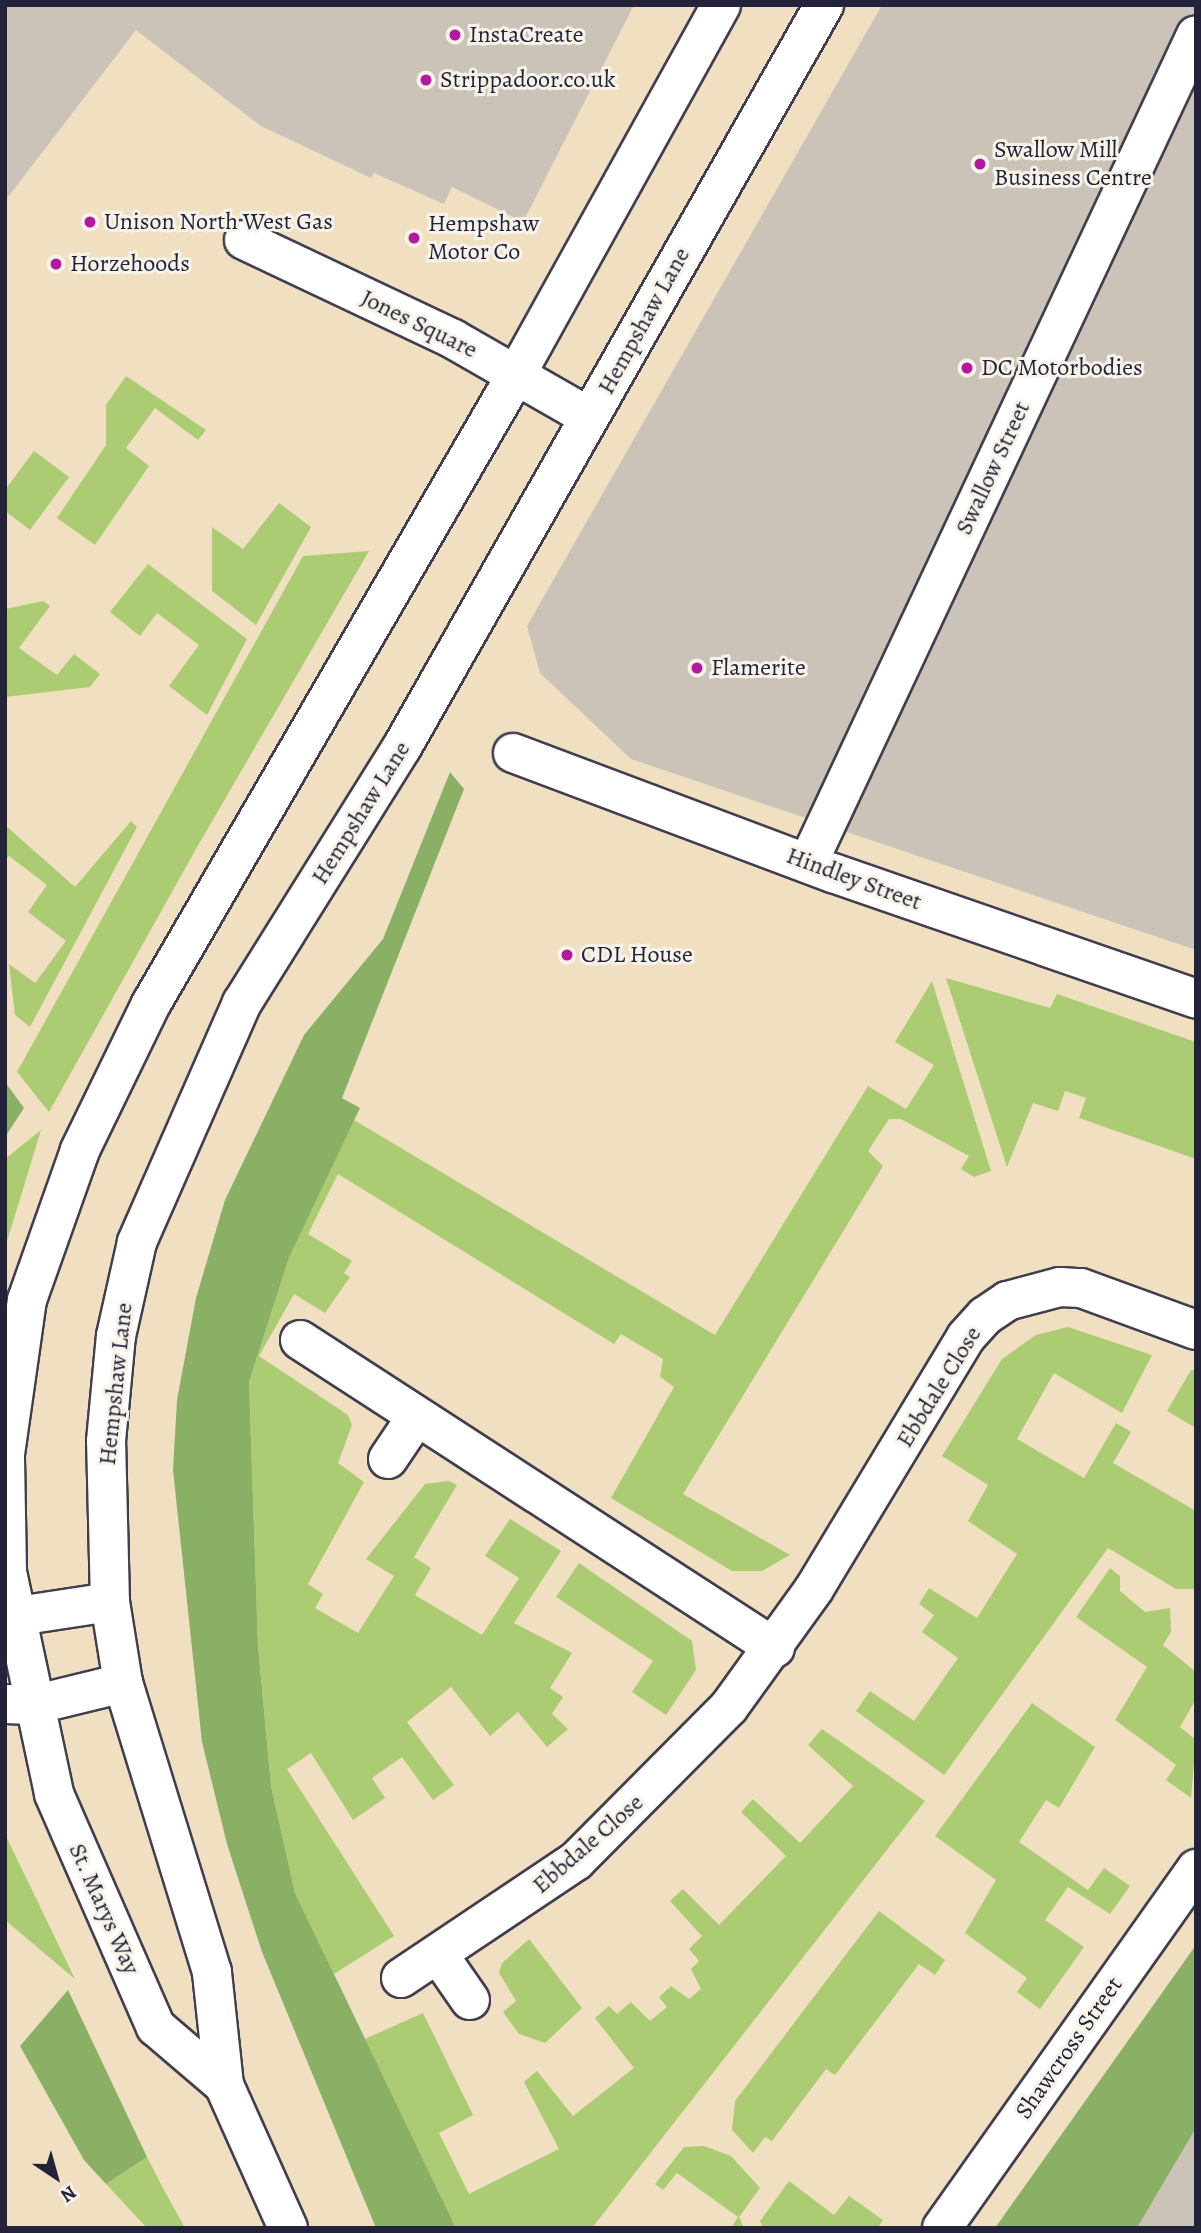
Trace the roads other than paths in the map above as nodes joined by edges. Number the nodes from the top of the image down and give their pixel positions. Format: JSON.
{"nodes":[{"id":1,"x":721,"y":5,"type":"edge"},
{"id":2,"x":824,"y":5,"type":"edge"},
{"id":3,"x":1196,"y":35,"type":"edge"},
{"id":4,"x":244,"y":240,"type":"dead end"},
{"id":5,"x":516,"y":376,"type":"junction"},
{"id":6,"x":589,"y":417,"type":"junction"},
{"id":7,"x":513,"y":753,"type":"dead end"},
{"id":8,"x":808,"y":863,"type":"junction"},
{"id":9,"x":1196,"y":999,"type":"edge"},
{"id":10,"x":1196,"y":1330,"type":"edge"},
{"id":11,"x":300,"y":1340,"type":"dead end"},
{"id":12,"x":415,"y":1419,"type":"junction"},
{"id":13,"x":5,"y":1456,"type":"edge"},
{"id":14,"x":388,"y":1459,"type":"dead end"},
{"id":15,"x":110,"y":1602,"type":"junction"},
{"id":16,"x":11,"y":1616,"type":"edge"},
{"id":17,"x":775,"y":1648,"type":"junction"},
{"id":18,"x":123,"y":1682,"type":"junction"},
{"id":19,"x":19,"y":1704,"type":"edge"},
{"id":20,"x":1196,"y":1869,"type":"edge"},
{"id":21,"x":438,"y":1954,"type":"junction"},
{"id":22,"x":401,"y":1978,"type":"dead end"},
{"id":23,"x":470,"y":2000,"type":"dead end"},
{"id":24,"x":224,"y":2085,"type":"junction"},
{"id":25,"x":288,"y":2228,"type":"edge"},
{"id":26,"x":942,"y":2228,"type":"edge"}],
"edges":[{"from":1,"to":5,"type":"main road"},
{"from":2,"to":6,"type":"main road","name":"Hempshaw Lane"},
{"from":3,"to":8,"type":"main road","name":"Swallow Street"},
{"from":4,"to":5,"type":"main road","name":"Jones Square"},
{"from":5,"to":6,"type":"main road","name":"Jones Square"},
{"from":5,"to":13,"type":"main road"},
{"from":6,"to":15,"type":"main road","name":"Hempshaw Lane"},
{"from":7,"to":8,"type":"main road","name":"Hindley Street"},
{"from":8,"to":9,"type":"main road","name":"Hindley Street"},
{"from":10,"to":17,"type":"main road","name":"Ebbdale Close"},
{"from":11,"to":12,"type":"main road"},
{"from":12,"to":14,"type":"main road"},
{"from":12,"to":17,"type":"main road"},
{"from":13,"to":16,"type":"main road"},
{"from":15,"to":16,"type":"main road"},
{"from":15,"to":18,"type":"main road","name":"Hempshaw Lane"},
{"from":16,"to":19,"type":"main road"},
{"from":17,"to":21,"type":"main road","name":"Ebbdale Close"},
{"from":18,"to":19,"type":"main road"},
{"from":18,"to":24,"type":"main road","name":"St. Marys Way"},
{"from":19,"to":24,"type":"main road","name":"St. Marys Way"},
{"from":20,"to":26,"type":"main road","name":"Shawcross Street"},
{"from":21,"to":22,"type":"main road","name":"Ebbdale Close"},
{"from":21,"to":23,"type":"main road"},
{"from":24,"to":25,"type":"main road","name":"St. Marys Way"}]}
